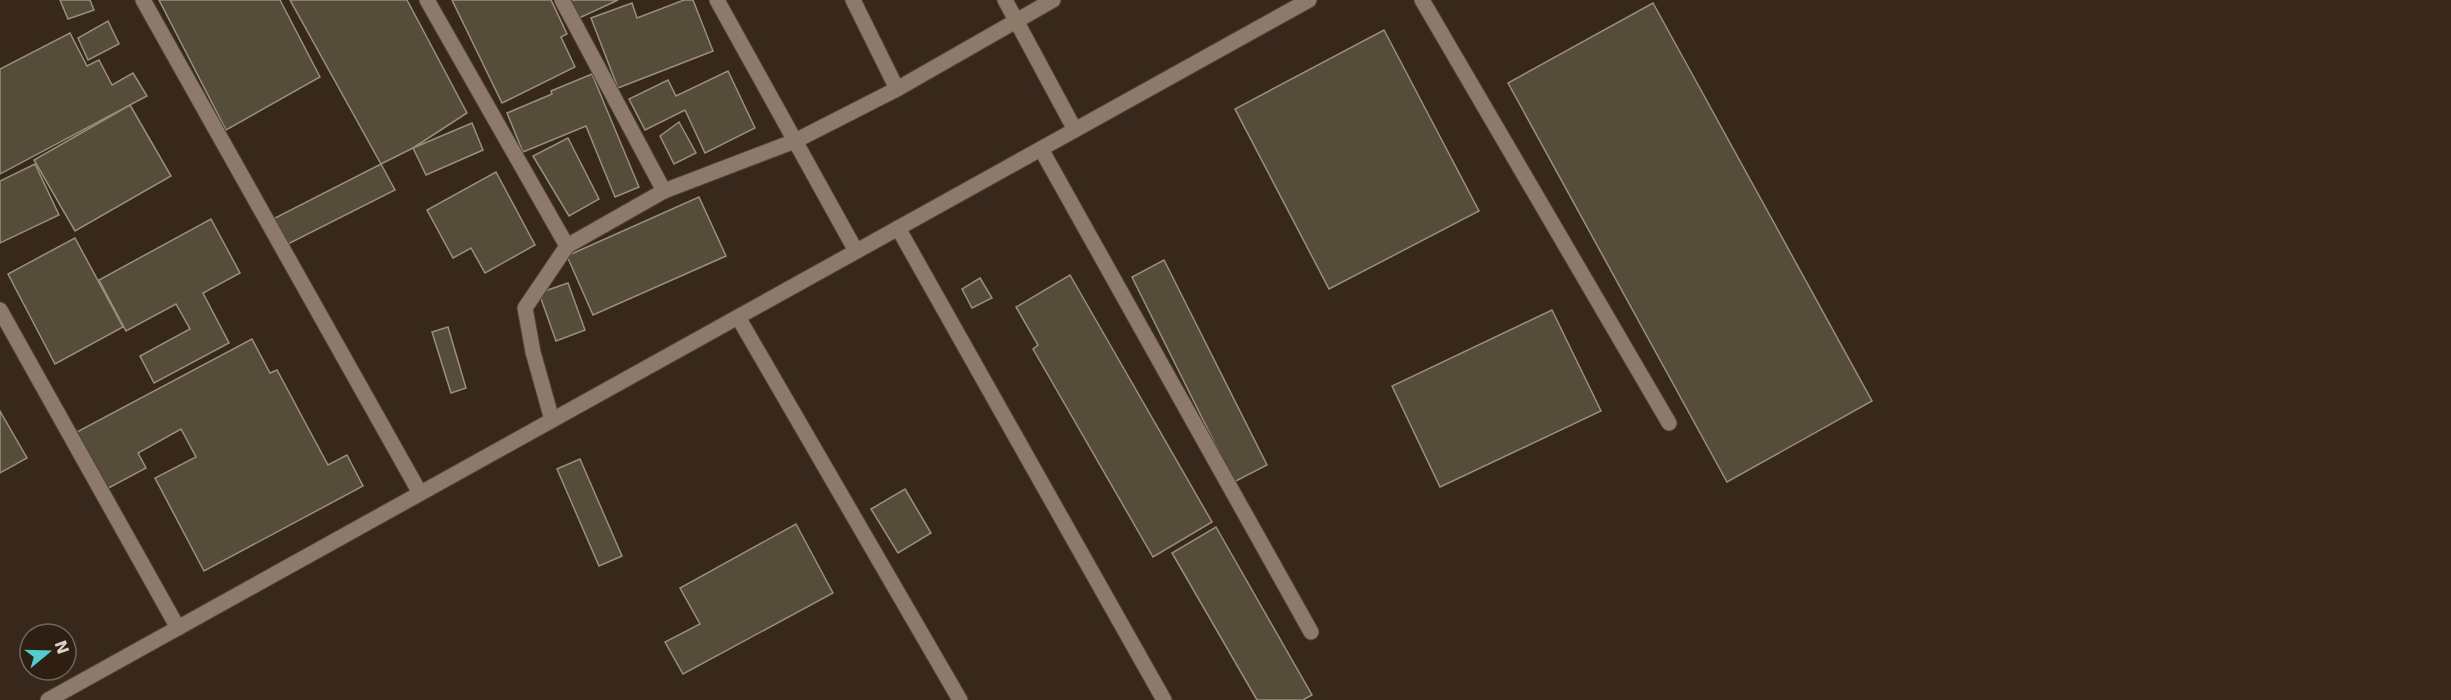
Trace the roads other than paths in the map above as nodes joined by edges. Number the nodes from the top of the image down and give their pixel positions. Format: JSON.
{"nodes":[{"id":1,"x":143,"y":0,"type":"edge"},
{"id":2,"x":427,"y":0,"type":"edge"},
{"id":3,"x":562,"y":0,"type":"edge"},
{"id":4,"x":717,"y":0,"type":"edge"},
{"id":5,"x":853,"y":0,"type":"edge"},
{"id":6,"x":1005,"y":0,"type":"edge"},
{"id":7,"x":1053,"y":0,"type":"edge"},
{"id":8,"x":1309,"y":0,"type":"edge"},
{"id":9,"x":1422,"y":0,"type":"edge"},
{"id":10,"x":1287,"y":5,"type":"edge"},
{"id":11,"x":1016,"y":21,"type":"junction"},
{"id":12,"x":897,"y":88,"type":"junction"},
{"id":13,"x":1075,"y":130,"type":"junction"},
{"id":14,"x":795,"y":141,"type":"junction"},
{"id":15,"x":1041,"y":149,"type":"junction"},
{"id":16,"x":664,"y":191,"type":"junction"},
{"id":17,"x":898,"y":228,"type":"junction"},
{"id":18,"x":567,"y":246,"type":"junction"},
{"id":19,"x":856,"y":251,"type":"junction"},
{"id":20,"x":0,"y":310,"type":"edge"},
{"id":21,"x":738,"y":317,"type":"junction"},
{"id":22,"x":552,"y":420,"type":"junction"},
{"id":23,"x":1669,"y":423,"type":"dead end"},
{"id":24,"x":420,"y":494,"type":"junction"},
{"id":25,"x":178,"y":628,"type":"junction"},
{"id":26,"x":1311,"y":632,"type":"dead end"},
{"id":27,"x":48,"y":700,"type":"edge"},
{"id":28,"x":960,"y":700,"type":"edge"},
{"id":29,"x":1164,"y":700,"type":"edge"}],
"edges":[{"from":1,"to":24,"type":"street"},
{"from":2,"to":18,"type":"street"},
{"from":3,"to":16,"type":"street"},
{"from":4,"to":14,"type":"street"},
{"from":5,"to":12,"type":"street"},
{"from":6,"to":11,"type":"street"},
{"from":7,"to":11,"type":"street"},
{"from":8,"to":10,"type":"street"},
{"from":9,"to":23,"type":"street"},
{"from":10,"to":13,"type":"street"},
{"from":11,"to":12,"type":"street"},
{"from":11,"to":13,"type":"street"},
{"from":12,"to":14,"type":"street"},
{"from":13,"to":15,"type":"street"},
{"from":14,"to":16,"type":"street"},
{"from":14,"to":19,"type":"street"},
{"from":15,"to":17,"type":"street"},
{"from":15,"to":26,"type":"street"},
{"from":16,"to":18,"type":"street"},
{"from":17,"to":19,"type":"street"},
{"from":17,"to":29,"type":"street"},
{"from":18,"to":22,"type":"street"},
{"from":19,"to":21,"type":"street"},
{"from":20,"to":25,"type":"street"},
{"from":21,"to":22,"type":"street"},
{"from":21,"to":28,"type":"street"},
{"from":22,"to":24,"type":"street"},
{"from":24,"to":25,"type":"street"},
{"from":25,"to":27,"type":"street"}]}
